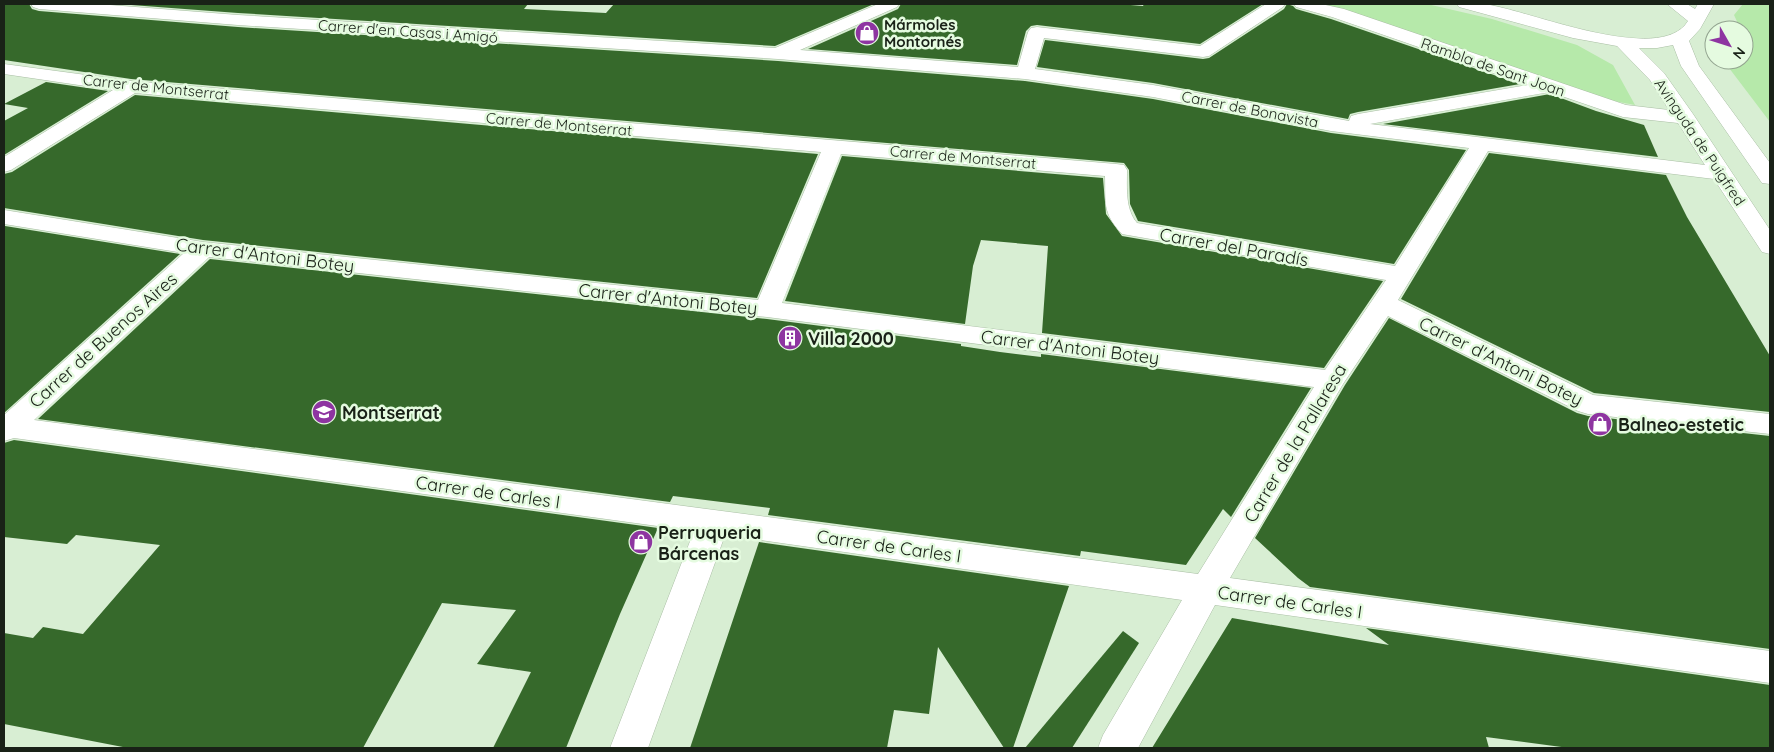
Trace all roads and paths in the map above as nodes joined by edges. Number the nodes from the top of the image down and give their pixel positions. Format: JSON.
{"nodes":[{"id":1,"x":39,"y":4,"type":"edge"},
{"id":2,"x":263,"y":4,"type":"edge"},
{"id":3,"x":891,"y":4,"type":"edge"},
{"id":4,"x":1277,"y":4,"type":"edge"},
{"id":5,"x":1302,"y":4,"type":"edge"},
{"id":6,"x":1465,"y":4,"type":"edge"},
{"id":7,"x":1520,"y":4,"type":"edge"},
{"id":8,"x":1675,"y":4,"type":"edge"},
{"id":9,"x":1706,"y":4,"type":"edge"},
{"id":10,"x":238,"y":20,"type":"junction"},
{"id":11,"x":1696,"y":20,"type":"junction"},
{"id":12,"x":1557,"y":28,"type":"junction"},
{"id":13,"x":1680,"y":39,"type":"junction"},
{"id":14,"x":1623,"y":42,"type":"junction"},
{"id":15,"x":778,"y":54,"type":"junction"},
{"id":16,"x":4,"y":69,"type":"edge"},
{"id":17,"x":1025,"y":72,"type":"junction"},
{"id":18,"x":131,"y":87,"type":"junction"},
{"id":19,"x":1549,"y":87,"type":"junction"},
{"id":20,"x":1686,"y":118,"type":"junction"},
{"id":21,"x":1331,"y":124,"type":"junction"},
{"id":22,"x":1482,"y":144,"type":"junction"},
{"id":23,"x":834,"y":146,"type":"junction"},
{"id":24,"x":4,"y":166,"type":"edge"},
{"id":25,"x":1116,"y":170,"type":"joint"},
{"id":26,"x":1722,"y":174,"type":"junction"},
{"id":27,"x":1770,"y":178,"type":"edge"},
{"id":28,"x":4,"y":217,"type":"edge"},
{"id":29,"x":1770,"y":247,"type":"edge"},
{"id":30,"x":203,"y":249,"type":"junction"},
{"id":31,"x":1402,"y":275,"type":"junction"},
{"id":32,"x":1383,"y":303,"type":"junction"},
{"id":33,"x":767,"y":309,"type":"junction"},
{"id":34,"x":1332,"y":380,"type":"junction"},
{"id":35,"x":1770,"y":424,"type":"edge"},
{"id":36,"x":6,"y":429,"type":"edge"},
{"id":37,"x":714,"y":521,"type":"junction"},
{"id":38,"x":1205,"y":591,"type":"junction"},
{"id":39,"x":1770,"y":667,"type":"edge"},
{"id":40,"x":629,"y":748,"type":"edge"},
{"id":41,"x":1117,"y":748,"type":"edge"}],
"edges":[{"from":1,"to":10,"type":"street","name":"Carrer d'en Casas i Amigó"},
{"from":2,"to":10,"type":"street"},
{"from":3,"to":15,"type":"street"},
{"from":4,"to":17,"type":"street"},
{"from":5,"to":19,"type":"street","name":"Rambla de Sant Joan"},
{"from":6,"to":12,"type":"street"},
{"from":7,"to":12,"type":"street"},
{"from":8,"to":11,"type":"street"},
{"from":9,"to":11,"type":"street"},
{"from":10,"to":15,"type":"street","name":"Carrer d'en Casas i Amigó"},
{"from":11,"to":13,"type":"street"},
{"from":12,"to":14,"type":"street"},
{"from":13,"to":14,"type":"street"},
{"from":13,"to":27,"type":"street","name":"Avinguda de Puigfred"},
{"from":14,"to":20,"type":"street","name":"Avinguda de Puigfred"},
{"from":15,"to":17,"type":"street","name":"Carrer de Bonavista"},
{"from":16,"to":18,"type":"street","name":"Carrer de Montserrat"},
{"from":17,"to":21,"type":"street","name":"Carrer de Bonavista"},
{"from":18,"to":23,"type":"street","name":"Carrer de Montserrat"},
{"from":18,"to":24,"type":"street"},
{"from":19,"to":20,"type":"street","name":"Rambla de Sant Joan"},
{"from":19,"to":21,"type":"street"},
{"from":20,"to":26,"type":"street","name":"Avinguda de Puigfred"},
{"from":21,"to":22,"type":"street","name":"Carrer de Bonavista"},
{"from":22,"to":26,"type":"street","name":"Carrer de Bonavista"},
{"from":22,"to":31,"type":"street","name":"Carrer de la Pallaresa"},
{"from":23,"to":25,"type":"street","name":"Carrer de Montserrat"},
{"from":23,"to":33,"type":"street"},
{"from":25,"to":31,"type":"street","name":"Carrer del Paradís"},
{"from":26,"to":29,"type":"street","name":"Avinguda de Puigfred"},
{"from":28,"to":30,"type":"street","name":"Carrer d'Antoni Botey"},
{"from":30,"to":33,"type":"street","name":"Carrer d'Antoni Botey"},
{"from":30,"to":36,"type":"street","name":"Carrer de Buenos Aires"},
{"from":31,"to":32,"type":"street","name":"Carrer de la Pallaresa"},
{"from":32,"to":34,"type":"street","name":"Carrer de la Pallaresa"},
{"from":32,"to":35,"type":"street","name":"Carrer d'Antoni Botey"},
{"from":33,"to":34,"type":"street","name":"Carrer d'Antoni Botey"},
{"from":34,"to":38,"type":"street","name":"Carrer de la Pallaresa"},
{"from":36,"to":37,"type":"street","name":"Carrer de Carles I"},
{"from":37,"to":38,"type":"street","name":"Carrer de Carles I"},
{"from":37,"to":40,"type":"street"},
{"from":38,"to":39,"type":"street","name":"Carrer de Carles I"},
{"from":38,"to":41,"type":"street","name":"Carrer de la Pallaresa"}]}
